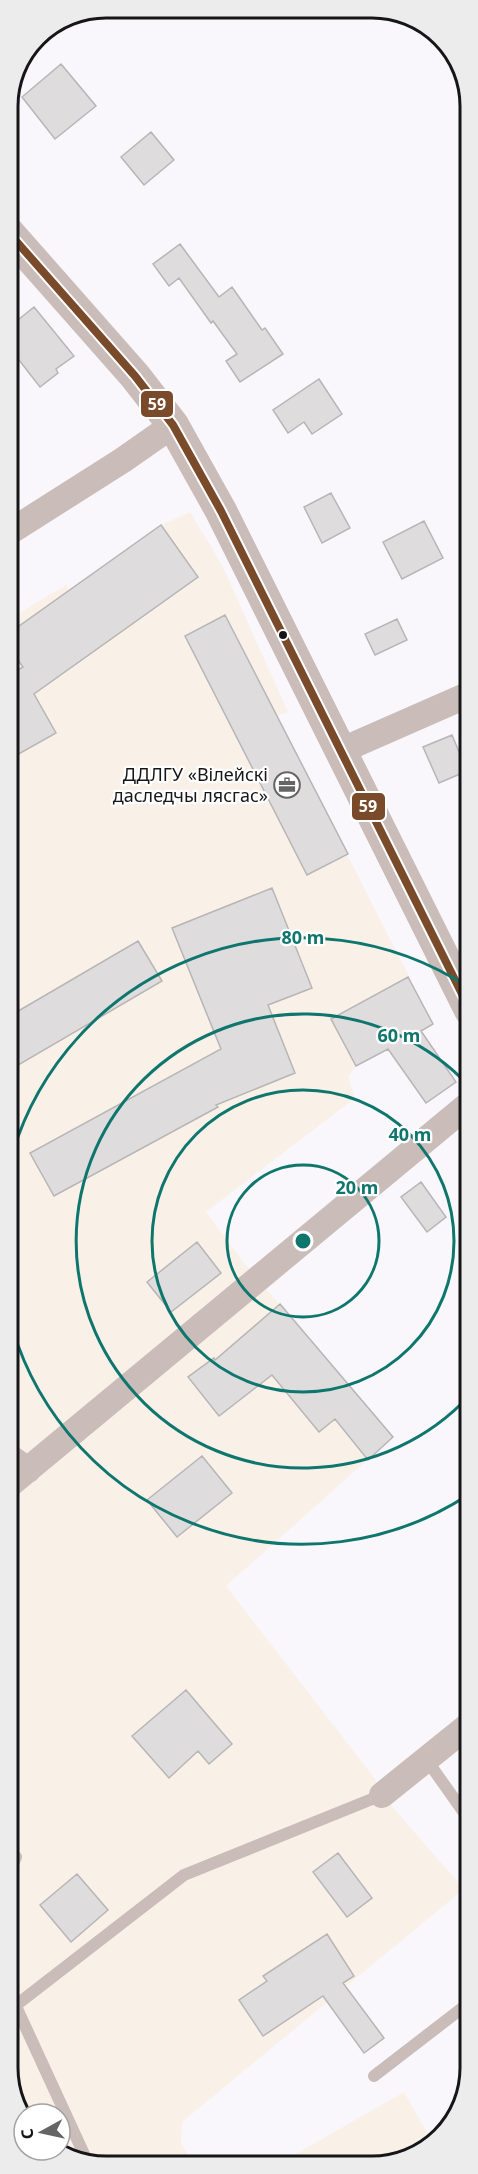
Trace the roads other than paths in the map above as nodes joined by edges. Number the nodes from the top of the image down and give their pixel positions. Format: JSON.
{"nodes":[{"id":1,"x":18,"y":243,"type":"edge"},
{"id":2,"x":173,"y":425,"type":"junction"},
{"id":3,"x":18,"y":527,"type":"edge"},
{"id":4,"x":460,"y":698,"type":"edge"},
{"id":5,"x":340,"y":751,"type":"junction"},
{"id":6,"x":460,"y":990,"type":"edge"},
{"id":7,"x":460,"y":1111,"type":"edge"},
{"id":8,"x":18,"y":1463,"type":"edge"},
{"id":9,"x":460,"y":1732,"type":"edge"},
{"id":10,"x":426,"y":1759,"type":"junction"},
{"id":11,"x":382,"y":1795,"type":"joint"},
{"id":12,"x":460,"y":1807,"type":"edge"},
{"id":13,"x":18,"y":2004,"type":"edge"},
{"id":14,"x":460,"y":2009,"type":"edge"},
{"id":15,"x":18,"y":2012,"type":"edge"},
{"id":16,"x":374,"y":2076,"type":"dead end"},
{"id":17,"x":84,"y":2153,"type":"edge"}],
"edges":[{"from":1,"to":2,"type":"street"},
{"from":2,"to":3,"type":"street"},
{"from":2,"to":5,"type":"street"},
{"from":4,"to":5,"type":"street"},
{"from":5,"to":6,"type":"street"},
{"from":7,"to":8,"type":"street"},
{"from":9,"to":10,"type":"street"},
{"from":10,"to":11,"type":"street"},
{"from":10,"to":12,"type":"lane"},
{"from":11,"to":13,"type":"lane"},
{"from":14,"to":16,"type":"lane"},
{"from":15,"to":17,"type":"lane"}]}
